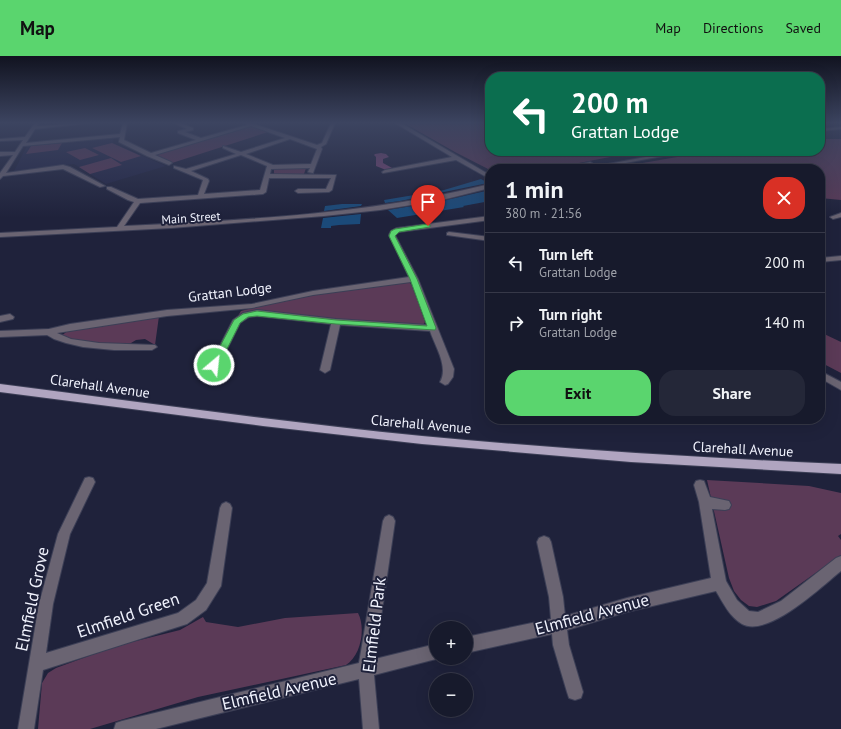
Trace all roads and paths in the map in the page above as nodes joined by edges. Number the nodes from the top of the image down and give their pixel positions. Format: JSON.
{"nodes":[{"id":1,"x":15,"y":154,"type":"edge"},
{"id":2,"x":238,"y":154,"type":"edge"},
{"id":3,"x":245,"y":154,"type":"edge"},
{"id":4,"x":318,"y":154,"type":"edge"},
{"id":5,"x":450,"y":154,"type":"edge"},
{"id":6,"x":149,"y":155,"type":"edge"},
{"id":7,"x":637,"y":156,"type":"edge"},
{"id":8,"x":658,"y":156,"type":"edge"},
{"id":9,"x":456,"y":158,"type":"junction"},
{"id":10,"x":168,"y":163,"type":"dead end"},
{"id":11,"x":592,"y":164,"type":"edge"},
{"id":12,"x":613,"y":164,"type":"edge"},
{"id":13,"x":271,"y":166,"type":"junction"},
{"id":14,"x":313,"y":166,"type":"junction"},
{"id":15,"x":176,"y":167,"type":"dead end"},
{"id":16,"x":187,"y":171,"type":"junction"},
{"id":17,"x":386,"y":172,"type":"dead end"},
{"id":18,"x":485,"y":174,"type":"edge"},
{"id":19,"x":1,"y":175,"type":"edge"},
{"id":20,"x":266,"y":176,"type":"junction"},
{"id":21,"x":309,"y":176,"type":"junction"},
{"id":22,"x":102,"y":186,"type":"dead end"},
{"id":23,"x":485,"y":187,"type":"edge"},
{"id":24,"x":109,"y":188,"type":"dead end"},
{"id":25,"x":298,"y":191,"type":"dead end"},
{"id":26,"x":485,"y":193,"type":"edge"},
{"id":27,"x":201,"y":196,"type":"junction"},
{"id":28,"x":138,"y":201,"type":"junction"},
{"id":29,"x":381,"y":210,"type":"junction"},
{"id":30,"x":841,"y":215,"type":"edge"},
{"id":31,"x":833,"y":217,"type":"dead end"},
{"id":32,"x":485,"y":219,"type":"edge"},
{"id":33,"x":119,"y":228,"type":"junction"},
{"id":34,"x":449,"y":234,"type":"dead end"},
{"id":35,"x":0,"y":235,"type":"edge"},
{"id":36,"x":485,"y":238,"type":"edge"},
{"id":37,"x":0,"y":240,"type":"edge"},
{"id":38,"x":841,"y":258,"type":"edge"},
{"id":39,"x":825,"y":260,"type":"edge"},
{"id":40,"x":414,"y":279,"type":"junction"},
{"id":41,"x":1,"y":315,"type":"edge"},
{"id":42,"x":10,"y":318,"type":"dead end"},
{"id":43,"x":336,"y":322,"type":"junction"},
{"id":44,"x":432,"y":328,"type":"junction"},
{"id":45,"x":49,"y":332,"type":"junction"},
{"id":46,"x":0,"y":334,"type":"edge"},
{"id":47,"x":142,"y":338,"type":"dead end"},
{"id":48,"x":152,"y":347,"type":"dead end"},
{"id":49,"x":136,"y":348,"type":"junction"},
{"id":50,"x":214,"y":365,"type":"dead end"},
{"id":51,"x":325,"y":370,"type":"dead end"},
{"id":52,"x":825,"y":377,"type":"edge"},
{"id":53,"x":445,"y":382,"type":"dead end"},
{"id":54,"x":841,"y":386,"type":"edge"},
{"id":55,"x":0,"y":388,"type":"edge"},
{"id":56,"x":841,"y":469,"type":"edge"},
{"id":57,"x":89,"y":482,"type":"dead end"},
{"id":58,"x":700,"y":485,"type":"dead end"},
{"id":59,"x":705,"y":502,"type":"junction"},
{"id":60,"x":725,"y":505,"type":"dead end"},
{"id":61,"x":226,"y":508,"type":"dead end"},
{"id":62,"x":389,"y":521,"type":"dead end"},
{"id":63,"x":544,"y":542,"type":"dead end"},
{"id":64,"x":841,"y":563,"type":"edge"},
{"id":65,"x":719,"y":583,"type":"junction"},
{"id":66,"x":558,"y":624,"type":"junction"},
{"id":67,"x":473,"y":643,"type":"edge"},
{"id":68,"x":429,"y":654,"type":"edge"},
{"id":69,"x":37,"y":664,"type":"junction"},
{"id":70,"x":366,"y":670,"type":"junction"},
{"id":71,"x":575,"y":692,"type":"dead end"},
{"id":72,"x":26,"y":729,"type":"edge"},
{"id":73,"x":122,"y":729,"type":"edge"},
{"id":74,"x":371,"y":729,"type":"edge"}],
"edges":[{"from":1,"to":19,"type":"street"},
{"from":2,"to":16,"type":"street"},
{"from":3,"to":13,"type":"street"},
{"from":4,"to":14,"type":"street"},
{"from":5,"to":9,"type":"street"},
{"from":6,"to":10,"type":"street"},
{"from":7,"to":11,"type":"street"},
{"from":8,"to":12,"type":"street"},
{"from":9,"to":17,"type":"street"},
{"from":9,"to":18,"type":"street"},
{"from":13,"to":14,"type":"street"},
{"from":13,"to":20,"type":"street"},
{"from":14,"to":21,"type":"street"},
{"from":15,"to":16,"type":"street"},
{"from":16,"to":27,"type":"street"},
{"from":19,"to":22,"type":"street"},
{"from":20,"to":21,"type":"street"},
{"from":20,"to":27,"type":"street"},
{"from":21,"to":25,"type":"street"},
{"from":23,"to":29,"type":"street","name":"Main Street"},
{"from":24,"to":28,"type":"street"},
{"from":26,"to":29,"type":"street","name":"Main Street"},
{"from":27,"to":28,"type":"street"},
{"from":28,"to":33,"type":"street"},
{"from":29,"to":33,"type":"street","name":"Main Street"},
{"from":29,"to":37,"type":"street","name":"Main Street"},
{"from":30,"to":31,"type":"street"},
{"from":32,"to":40,"type":"street"},
{"from":33,"to":35,"type":"street","name":"Main Street"},
{"from":34,"to":36,"type":"street"},
{"from":38,"to":39,"type":"street"},
{"from":40,"to":44,"type":"street"},
{"from":40,"to":45,"type":"street","name":"Grattan Lodge"},
{"from":41,"to":42,"type":"street"},
{"from":43,"to":44,"type":"street","name":"Grattan Lodge"},
{"from":43,"to":50,"type":"street","name":"Grattan Lodge"},
{"from":43,"to":51,"type":"street"},
{"from":44,"to":53,"type":"street"},
{"from":45,"to":46,"type":"street","name":"Grattan Lodge"},
{"from":45,"to":49,"type":"street","name":"Grattan Lodge"},
{"from":47,"to":49,"type":"street"},
{"from":48,"to":49,"type":"street","name":"Grattan Lodge"},
{"from":52,"to":54,"type":"street"},
{"from":55,"to":56,"type":"main road","name":"Clarehall Avenue"},
{"from":57,"to":69,"type":"street","name":"Elmfield Grove"},
{"from":58,"to":59,"type":"street"},
{"from":59,"to":60,"type":"street"},
{"from":59,"to":65,"type":"street"},
{"from":61,"to":69,"type":"street","name":"Elmfield Green"},
{"from":62,"to":70,"type":"street","name":"Elmfield Park"},
{"from":63,"to":66,"type":"street"},
{"from":64,"to":65,"type":"street"},
{"from":65,"to":66,"type":"street","name":"Elmfield Avenue"},
{"from":66,"to":67,"type":"street","name":"Elmfield Avenue"},
{"from":66,"to":71,"type":"street"},
{"from":68,"to":70,"type":"street","name":"Elmfield Avenue"},
{"from":69,"to":72,"type":"street","name":"Elmfield Grove"},
{"from":70,"to":73,"type":"street","name":"Elmfield Avenue"},
{"from":70,"to":74,"type":"street","name":"Elmfield Park"}]}
